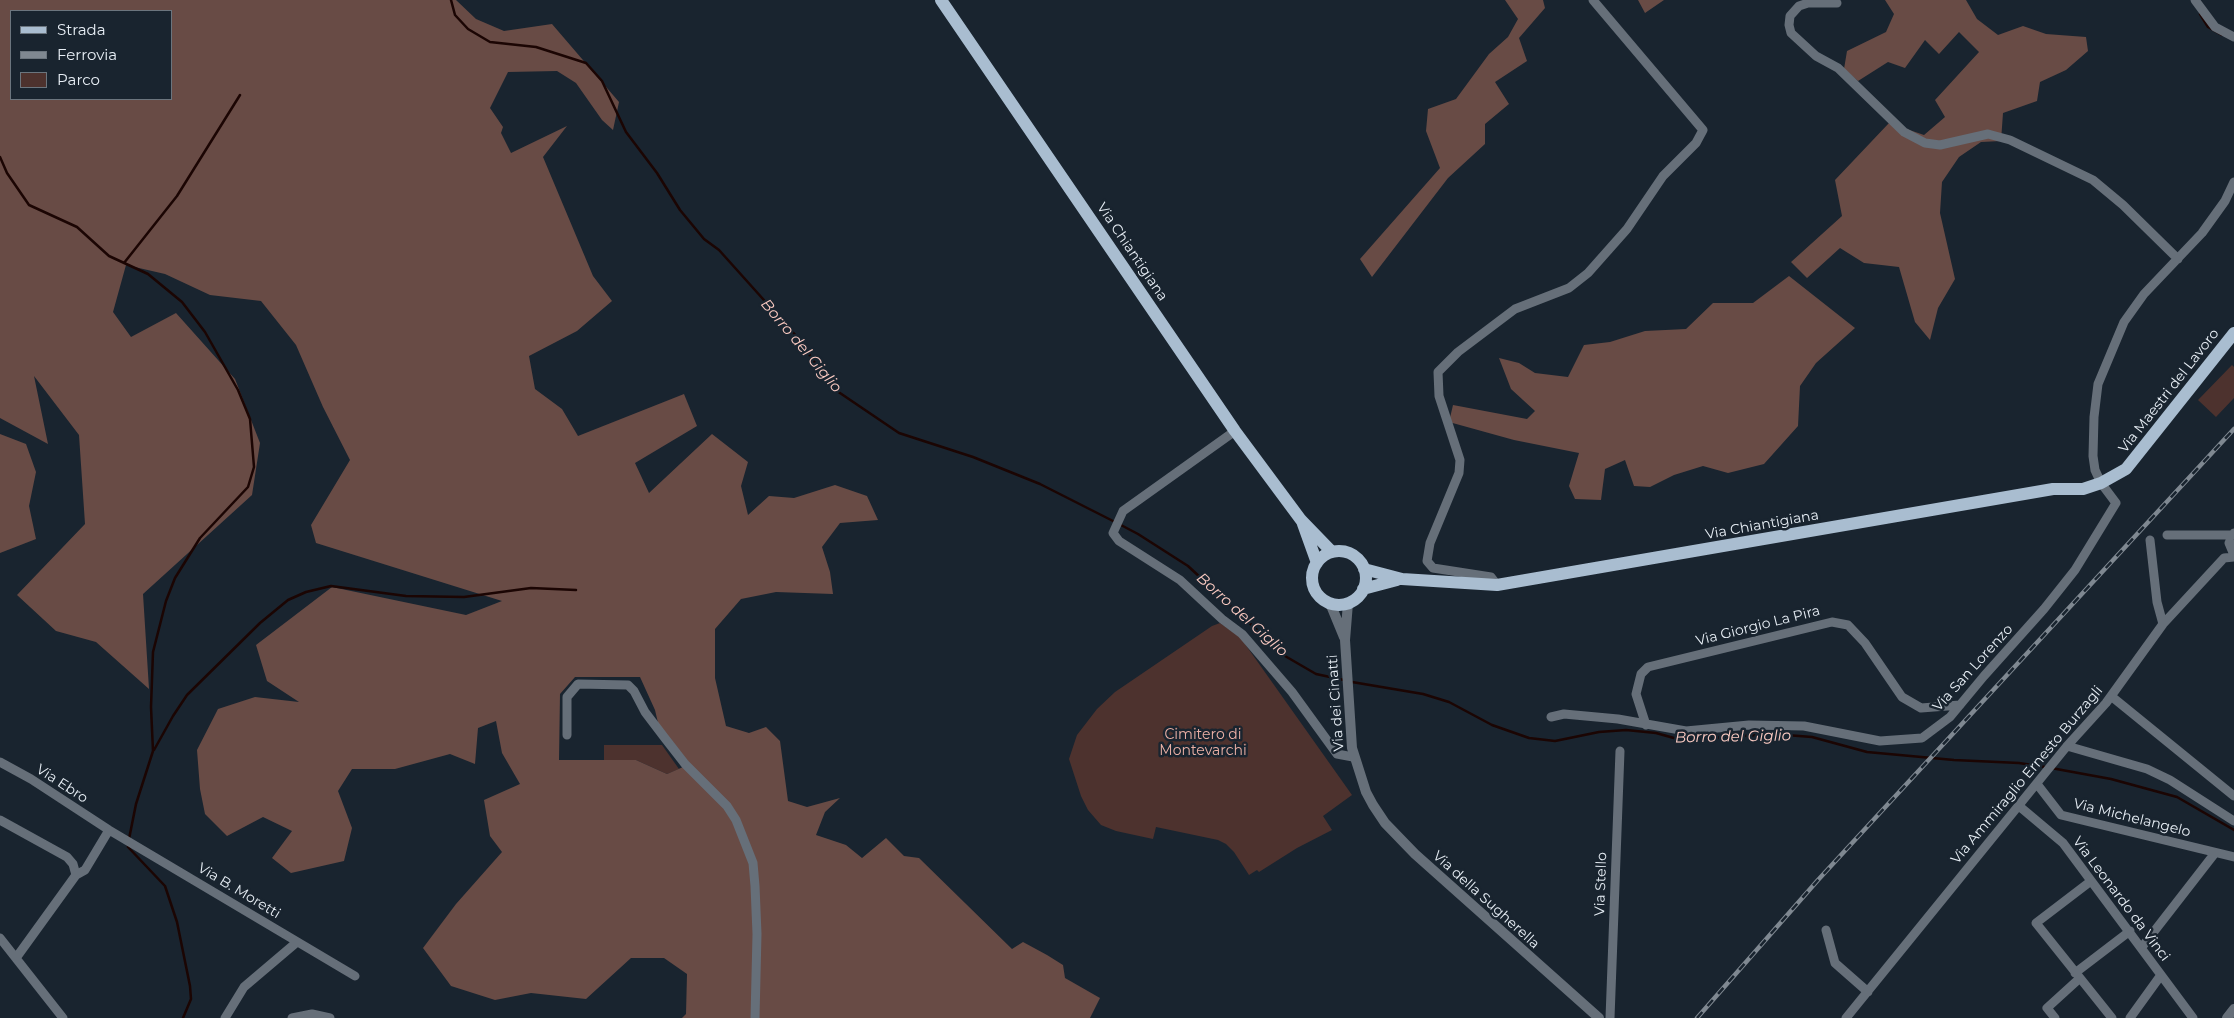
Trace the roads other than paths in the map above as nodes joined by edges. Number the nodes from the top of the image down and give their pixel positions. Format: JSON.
{"nodes":[{"id":1,"x":941,"y":0,"type":"edge"},
{"id":2,"x":1593,"y":0,"type":"edge"},
{"id":3,"x":2195,"y":0,"type":"edge"},
{"id":4,"x":1837,"y":3,"type":"dead end"},
{"id":5,"x":2234,"y":37,"type":"edge"},
{"id":6,"x":2234,"y":182,"type":"edge"},
{"id":7,"x":2178,"y":259,"type":"junction"},
{"id":8,"x":2234,"y":333,"type":"edge"},
{"id":9,"x":1235,"y":431,"type":"junction"},
{"id":10,"x":2101,"y":483,"type":"junction"},
{"id":11,"x":1301,"y":520,"type":"junction"},
{"id":12,"x":2233,"y":534,"type":"edge"},
{"id":13,"x":2167,"y":535,"type":"dead end"},
{"id":14,"x":2150,"y":540,"type":"dead end"},
{"id":15,"x":1332,"y":552,"type":"junction"},
{"id":16,"x":2234,"y":556,"type":"edge"},
{"id":17,"x":1317,"y":563,"type":"junction"},
{"id":18,"x":1364,"y":569,"type":"junction"},
{"id":19,"x":1402,"y":579,"type":"junction"},
{"id":20,"x":1497,"y":585,"type":"junction"},
{"id":21,"x":1363,"y":589,"type":"junction"},
{"id":22,"x":1330,"y":603,"type":"junction"},
{"id":23,"x":1348,"y":603,"type":"junction"},
{"id":24,"x":2163,"y":624,"type":"junction"},
{"id":25,"x":1346,"y":640,"type":"junction"},
{"id":26,"x":2111,"y":696,"type":"junction"},
{"id":27,"x":1960,"y":705,"type":"junction"},
{"id":28,"x":1551,"y":717,"type":"dead end"},
{"id":29,"x":1646,"y":725,"type":"junction"},
{"id":30,"x":567,"y":735,"type":"dead end"},
{"id":31,"x":2067,"y":746,"type":"junction"},
{"id":32,"x":1620,"y":751,"type":"dead end"},
{"id":33,"x":1353,"y":757,"type":"junction"},
{"id":34,"x":0,"y":762,"type":"edge"},
{"id":35,"x":2039,"y":782,"type":"junction"},
{"id":36,"x":1366,"y":792,"type":"joint"},
{"id":37,"x":2234,"y":796,"type":"edge"},
{"id":38,"x":2019,"y":806,"type":"junction"},
{"id":39,"x":0,"y":820,"type":"edge"},
{"id":40,"x":2234,"y":821,"type":"edge"},
{"id":41,"x":109,"y":830,"type":"junction"},
{"id":42,"x":2215,"y":853,"type":"junction"},
{"id":43,"x":2234,"y":857,"type":"edge"},
{"id":44,"x":76,"y":875,"type":"junction"},
{"id":45,"x":2092,"y":881,"type":"junction"},
{"id":46,"x":1826,"y":930,"type":"dead end"},
{"id":47,"x":2130,"y":931,"type":"junction"},
{"id":48,"x":0,"y":938,"type":"edge"},
{"id":49,"x":297,"y":942,"type":"junction"},
{"id":50,"x":2142,"y":947,"type":"junction"},
{"id":51,"x":16,"y":958,"type":"junction"},
{"id":52,"x":355,"y":976,"type":"dead end"},
{"id":53,"x":2078,"y":976,"type":"junction"},
{"id":54,"x":2162,"y":976,"type":"junction"},
{"id":55,"x":1868,"y":992,"type":"junction"},
{"id":56,"x":2234,"y":1008,"type":"edge"},
{"id":57,"x":63,"y":1018,"type":"edge"},
{"id":58,"x":225,"y":1018,"type":"edge"},
{"id":59,"x":292,"y":1018,"type":"edge"},
{"id":60,"x":330,"y":1018,"type":"edge"},
{"id":61,"x":754,"y":1018,"type":"edge"},
{"id":62,"x":1599,"y":1018,"type":"edge"},
{"id":63,"x":1610,"y":1018,"type":"edge"},
{"id":64,"x":1846,"y":1018,"type":"edge"},
{"id":65,"x":2056,"y":1018,"type":"edge"},
{"id":66,"x":2112,"y":1018,"type":"edge"},
{"id":67,"x":2130,"y":1018,"type":"edge"},
{"id":68,"x":2193,"y":1018,"type":"edge"},
{"id":69,"x":2227,"y":1018,"type":"edge"}],
"edges":[{"from":1,"to":9,"type":"main road","name":"Via Chiantigiana"},
{"from":2,"to":20,"type":"street"},
{"from":3,"to":5,"type":"street"},
{"from":4,"to":7,"type":"street"},
{"from":6,"to":7,"type":"street"},
{"from":7,"to":10,"type":"street"},
{"from":8,"to":10,"type":"main road","name":"Via Maestri del Lavoro"},
{"from":9,"to":11,"type":"main road","name":"Via Chiantigiana"},
{"from":9,"to":33,"type":"street"},
{"from":10,"to":20,"type":"main road","name":"Via Chiantigiana"},
{"from":10,"to":27,"type":"street","name":"Via San Lorenzo"},
{"from":11,"to":15,"type":"main road","name":"Via Chiantigiana"},
{"from":11,"to":17,"type":"main road","name":"Via Chiantigiana"},
{"from":12,"to":13,"type":"street"},
{"from":12,"to":16,"type":"street","name":"Via Ammiraglio Ernesto Burzagli"},
{"from":14,"to":24,"type":"street"},
{"from":15,"to":17,"type":"main road"},
{"from":15,"to":18,"type":"main road","name":"Via Chiantigiana"},
{"from":16,"to":24,"type":"street","name":"Via Ammiraglio Ernesto Burzagli"},
{"from":17,"to":22,"type":"main road","name":"Via Chiantigiana"},
{"from":18,"to":19,"type":"main road","name":"Via Chiantigiana"},
{"from":18,"to":21,"type":"main road"},
{"from":19,"to":20,"type":"main road","name":"Via Chiantigiana"},
{"from":19,"to":21,"type":"main road","name":"Via Chiantigiana"},
{"from":21,"to":23,"type":"main road","name":"Via Chiantigiana"},
{"from":22,"to":23,"type":"main road"},
{"from":22,"to":25,"type":"street"},
{"from":23,"to":25,"type":"street","name":"Via dei Cinatti"},
{"from":24,"to":26,"type":"street","name":"Via Ammiraglio Ernesto Burzagli"},
{"from":25,"to":33,"type":"street","name":"Via dei Cinatti"},
{"from":26,"to":31,"type":"street","name":"Via Ammiraglio Ernesto Burzagli"},
{"from":26,"to":37,"type":"street"},
{"from":27,"to":29,"type":"street","name":"Via San Lorenzo"},
{"from":27,"to":29,"type":"street","name":"Via Giorgio La Pira"},
{"from":28,"to":29,"type":"street","name":"Via San Lorenzo"},
{"from":30,"to":61,"type":"street"},
{"from":31,"to":35,"type":"street","name":"Via Ammiraglio Ernesto Burzagli"},
{"from":31,"to":40,"type":"street"},
{"from":32,"to":63,"type":"street","name":"Via Stello"},
{"from":33,"to":36,"type":"street","name":"Via dei Cinatti"},
{"from":34,"to":41,"type":"street","name":"Via Ebro"},
{"from":35,"to":38,"type":"street","name":"Via Ammiraglio Ernesto Burzagli"},
{"from":35,"to":42,"type":"street","name":"Via Michelangelo"},
{"from":36,"to":62,"type":"street","name":"Via della Sugherella"},
{"from":38,"to":45,"type":"street","name":"Via Leonardo da Vinci"},
{"from":38,"to":55,"type":"street","name":"Via Ammiraglio Ernesto Burzagli"},
{"from":39,"to":44,"type":"street"},
{"from":41,"to":44,"type":"street"},
{"from":41,"to":49,"type":"street","name":"Via B. Moretti"},
{"from":42,"to":43,"type":"street","name":"Via Michelangelo"},
{"from":42,"to":50,"type":"street"},
{"from":44,"to":51,"type":"street"},
{"from":45,"to":47,"type":"street","name":"Via Leonardo da Vinci"},
{"from":45,"to":53,"type":"street"},
{"from":46,"to":55,"type":"street"},
{"from":47,"to":50,"type":"street","name":"Via Leonardo da Vinci"},
{"from":47,"to":53,"type":"street"},
{"from":48,"to":51,"type":"street"},
{"from":49,"to":52,"type":"street","name":"Via B. Moretti"},
{"from":49,"to":58,"type":"street"},
{"from":50,"to":54,"type":"street","name":"Via Leonardo da Vinci"},
{"from":51,"to":57,"type":"street"},
{"from":53,"to":65,"type":"street"},
{"from":53,"to":66,"type":"street"},
{"from":54,"to":67,"type":"street"},
{"from":54,"to":68,"type":"street","name":"Via Leonardo da Vinci"},
{"from":55,"to":64,"type":"street","name":"Via Ammiraglio Ernesto Burzagli"},
{"from":56,"to":69,"type":"street"},
{"from":59,"to":60,"type":"street"}]}
